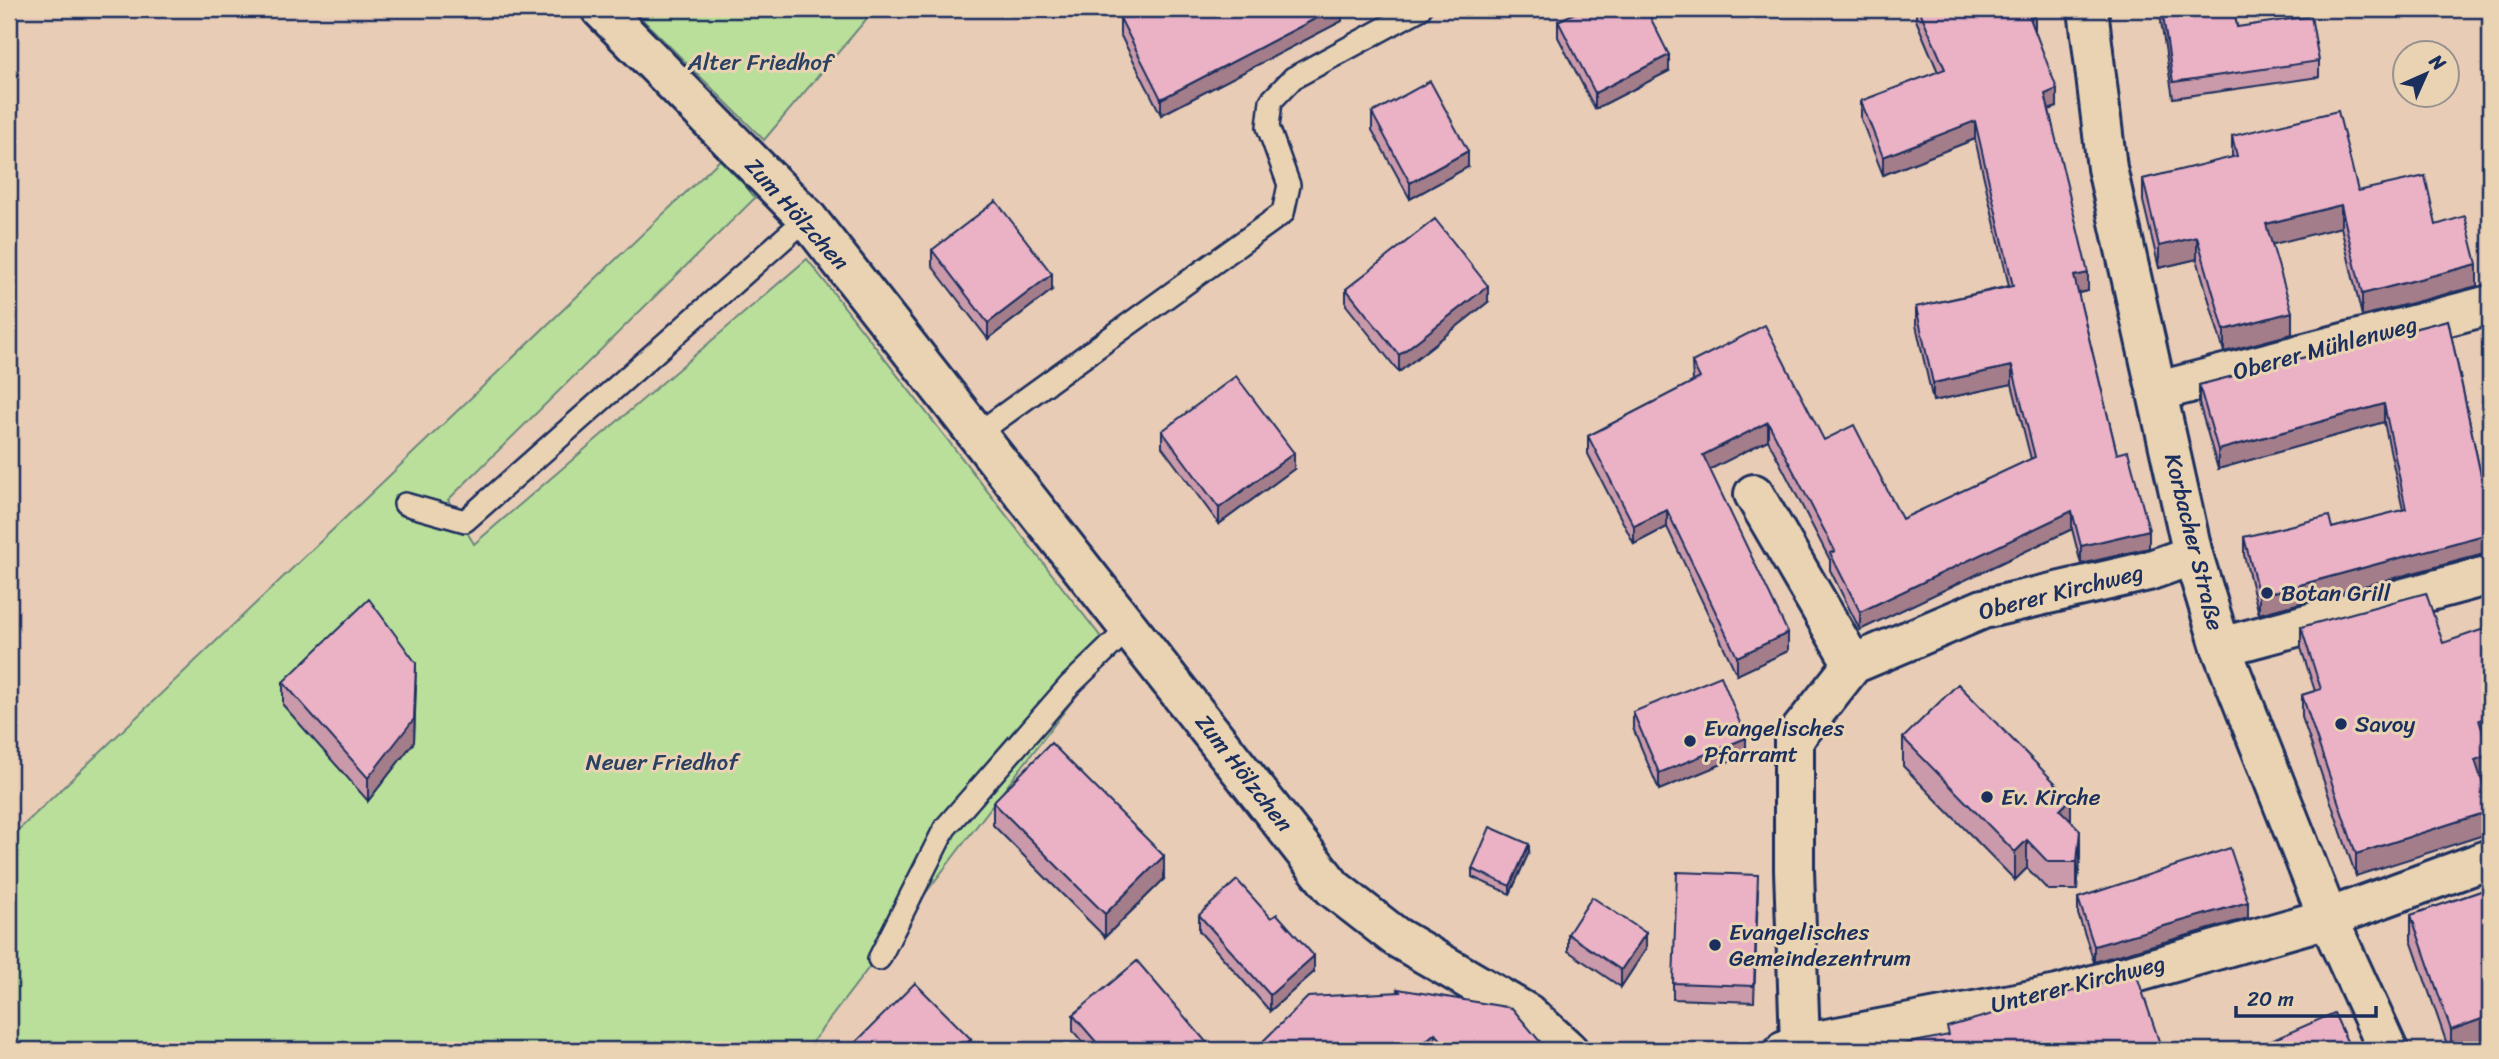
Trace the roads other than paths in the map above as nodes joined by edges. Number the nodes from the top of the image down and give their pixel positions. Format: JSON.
{"nodes":[{"id":1,"x":601,"y":9,"type":"edge"},
{"id":2,"x":1420,"y":9,"type":"edge"},
{"id":3,"x":2088,"y":9,"type":"edge"},
{"id":4,"x":807,"y":218,"type":"junction"},
{"id":5,"x":2490,"y":304,"type":"edge"},
{"id":6,"x":2159,"y":391,"type":"junction"},
{"id":7,"x":977,"y":434,"type":"junction"},
{"id":8,"x":1754,"y":494,"type":"dead end"},
{"id":9,"x":405,"y":504,"type":"dead end"},
{"id":10,"x":2193,"y":555,"type":"junction"},
{"id":11,"x":2490,"y":575,"type":"edge"},
{"id":12,"x":1130,"y":627,"type":"junction"},
{"id":13,"x":2221,"y":647,"type":"junction"},
{"id":14,"x":1853,"y":664,"type":"junction"},
{"id":15,"x":2490,"y":859,"type":"edge"},
{"id":16,"x":2328,"y":918,"type":"junction"},
{"id":17,"x":879,"y":958,"type":"dead end"},
{"id":18,"x":1793,"y":1047,"type":"edge"},
{"id":19,"x":1568,"y":1050,"type":"edge"},
{"id":20,"x":2388,"y":1050,"type":"edge"}],
"edges":[{"from":1,"to":4,"type":"street","name":"Zum Hölzchen"},
{"from":2,"to":7,"type":"lane"},
{"from":3,"to":6,"type":"street","name":"Korbacher Straße"},
{"from":4,"to":7,"type":"street","name":"Zum Hölzchen"},
{"from":4,"to":9,"type":"lane"},
{"from":5,"to":6,"type":"street","name":"Oberer Mühlenweg"},
{"from":6,"to":10,"type":"street","name":"Korbacher Straße"},
{"from":7,"to":12,"type":"street","name":"Zum Hölzchen"},
{"from":8,"to":14,"type":"street"},
{"from":10,"to":13,"type":"street","name":"Korbacher Straße"},
{"from":10,"to":14,"type":"street","name":"Oberer Kirchweg"},
{"from":11,"to":13,"type":"street"},
{"from":12,"to":17,"type":"lane"},
{"from":12,"to":19,"type":"street","name":"Zum Hölzchen"},
{"from":13,"to":16,"type":"street","name":"Korbacher Straße"},
{"from":14,"to":18,"type":"street","name":"Oberer Kirchweg"},
{"from":15,"to":16,"type":"street","name":"Unterer Kirchweg"},
{"from":16,"to":18,"type":"street","name":"Unterer Kirchweg"},
{"from":16,"to":20,"type":"street","name":"Korbacher Straße"}]}
